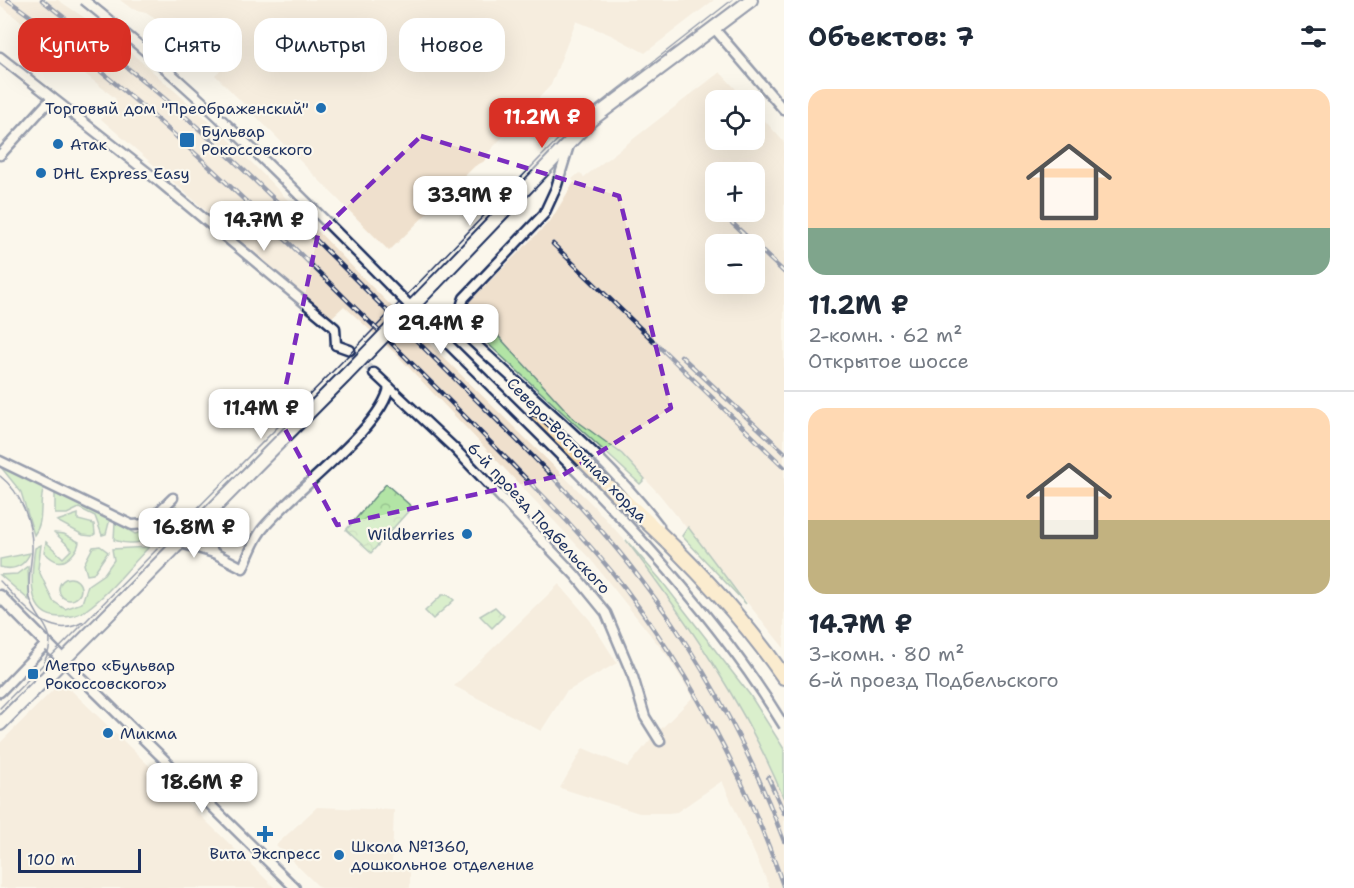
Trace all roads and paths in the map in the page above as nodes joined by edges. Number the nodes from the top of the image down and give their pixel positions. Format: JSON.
{"nodes":[{"id":1,"x":85,"y":0,"type":"edge"},
{"id":2,"x":751,"y":0,"type":"edge"},
{"id":3,"x":713,"y":27,"type":"junction"},
{"id":4,"x":0,"y":57,"type":"edge"},
{"id":5,"x":52,"y":98,"type":"junction"},
{"id":6,"x":784,"y":110,"type":"edge"},
{"id":7,"x":570,"y":142,"type":"junction"},
{"id":8,"x":0,"y":155,"type":"edge"},
{"id":9,"x":350,"y":350,"type":"tunnel mouth"},
{"id":10,"x":374,"y":372,"type":"tunnel mouth"},
{"id":11,"x":388,"y":387,"type":"junction"},
{"id":12,"x":0,"y":461,"type":"edge"},
{"id":13,"x":173,"y":498,"type":"dead end"},
{"id":14,"x":198,"y":524,"type":"junction"},
{"id":15,"x":181,"y":543,"type":"junction"},
{"id":16,"x":678,"y":550,"type":"junction"},
{"id":17,"x":214,"y":552,"type":"junction"},
{"id":18,"x":0,"y":596,"type":"edge"},
{"id":19,"x":47,"y":644,"type":"junction"},
{"id":20,"x":63,"y":660,"type":"junction"},
{"id":21,"x":784,"y":677,"type":"edge"},
{"id":22,"x":0,"y":692,"type":"edge"},
{"id":23,"x":0,"y":724,"type":"edge"},
{"id":24,"x":784,"y":726,"type":"edge"},
{"id":25,"x":660,"y":741,"type":"dead end"},
{"id":26,"x":295,"y":888,"type":"edge"}],
"edges":[{"from":1,"to":16,"type":"main road","name":"Северо-Восточная хорда"},
{"from":1,"to":24,"type":"street","name":"Северо-Восточная хорда","bridge":true},
{"from":2,"to":3,"type":"main road"},
{"from":3,"to":6,"type":"street"},
{"from":3,"to":7,"type":"main road"},
{"from":4,"to":5,"type":"street"},
{"from":5,"to":8,"type":"street"},
{"from":5,"to":9,"type":"street"},
{"from":7,"to":14,"type":"main road","bridge":true},
{"from":7,"to":16,"type":"street"},
{"from":10,"to":11,"type":"street","name":"6-й проезд Подбельского"},
{"from":11,"to":17,"type":"street"},
{"from":11,"to":25,"type":"street","name":"6-й проезд Подбельского"},
{"from":12,"to":13,"type":"street"},
{"from":14,"to":15,"type":"main road"},
{"from":14,"to":17,"type":"street"},
{"from":15,"to":17,"type":"street"},
{"from":15,"to":20,"type":"main road"},
{"from":16,"to":21,"type":"main road","name":"Северо-Восточная хорда"},
{"from":18,"to":19,"type":"street"},
{"from":19,"to":20,"type":"street"},
{"from":19,"to":22,"type":"street"},
{"from":20,"to":23,"type":"main road"},
{"from":20,"to":26,"type":"street"}]}
